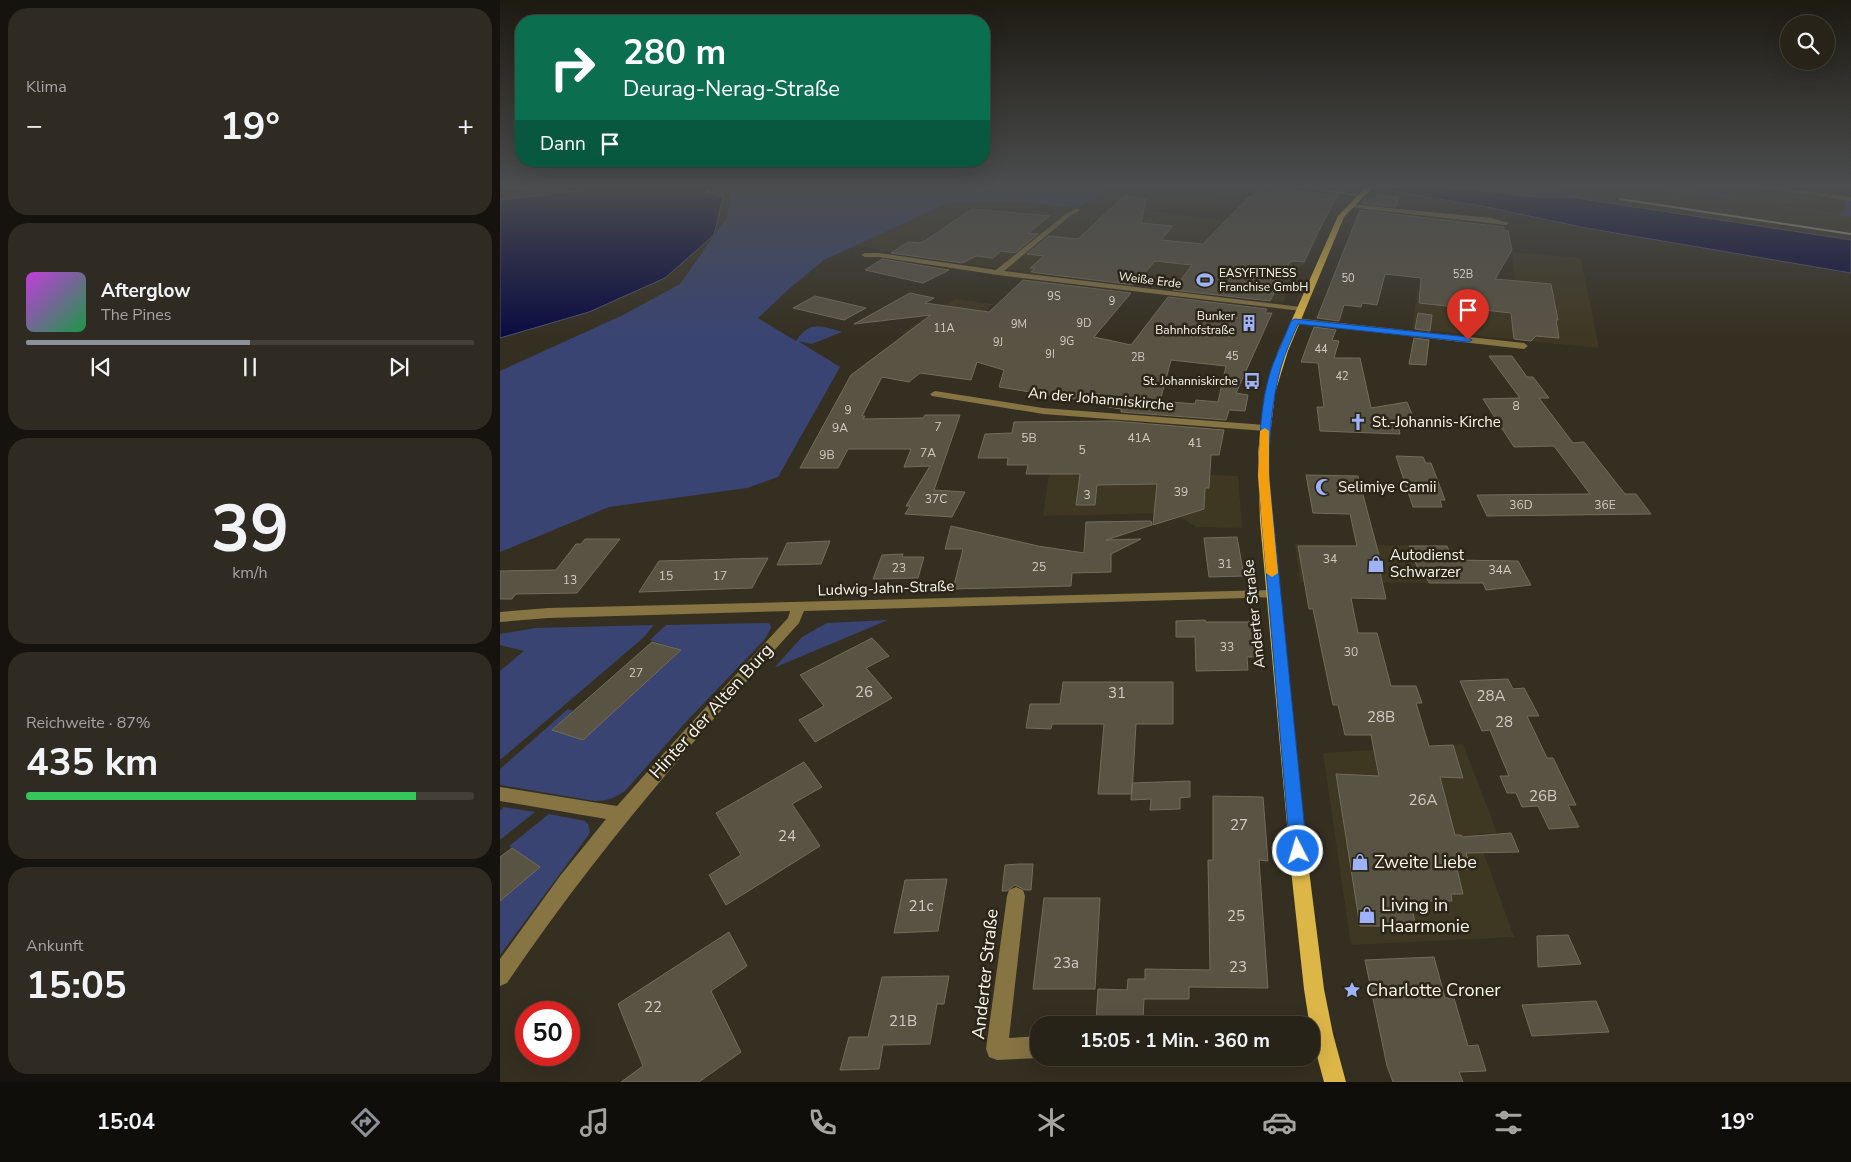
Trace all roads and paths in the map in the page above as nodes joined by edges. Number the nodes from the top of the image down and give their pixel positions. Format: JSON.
{"nodes":[{"id":1,"x":1040,"y":236,"type":"edge"},
{"id":2,"x":1332,"y":236,"type":"edge"},
{"id":3,"x":865,"y":255,"type":"dead end"},
{"id":4,"x":998,"y":273,"type":"junction"},
{"id":5,"x":1301,"y":309,"type":"junction"},
{"id":6,"x":1295,"y":321,"type":"junction"},
{"id":7,"x":1524,"y":346,"type":"dead end"},
{"id":8,"x":935,"y":394,"type":"dead end"},
{"id":9,"x":1265,"y":428,"type":"junction"},
{"id":10,"x":1274,"y":594,"type":"junction"},
{"id":11,"x":799,"y":607,"type":"junction"},
{"id":12,"x":500,"y":617,"type":"edge"},
{"id":13,"x":500,"y":794,"type":"edge"},
{"id":14,"x":619,"y":814,"type":"junction"},
{"id":15,"x":1016,"y":896,"type":"dead end"},
{"id":16,"x":500,"y":976,"type":"edge"},
{"id":17,"x":1316,"y":1016,"type":"edge"},
{"id":18,"x":1320,"y":1043,"type":"edge"},
{"id":19,"x":1030,"y":1047,"type":"edge"},
{"id":20,"x":1335,"y":1082,"type":"edge"}],
"edges":[{"from":1,"to":4,"type":"street"},
{"from":2,"to":5,"type":"main road","name":"Anderter Straße"},
{"from":3,"to":4,"type":"street","name":"Weiße Erde"},
{"from":4,"to":5,"type":"street","name":"Weiße Erde"},
{"from":5,"to":6,"type":"main road","name":"Anderter Straße"},
{"from":6,"to":7,"type":"street"},
{"from":6,"to":9,"type":"main road","name":"Anderter Straße"},
{"from":8,"to":9,"type":"street","name":"An der Johanniskirche"},
{"from":9,"to":10,"type":"main road","name":"Anderter Straße"},
{"from":10,"to":11,"type":"street","name":"Ludwig-Jahn-Straße"},
{"from":10,"to":17,"type":"main road","name":"Anderter Straße"},
{"from":11,"to":12,"type":"street","name":"Ludwig-Jahn-Straße"},
{"from":11,"to":14,"type":"street","name":"Hinter der Alten Burg"},
{"from":13,"to":14,"type":"street"},
{"from":14,"to":16,"type":"street","name":"Hinter der Alten Burg"},
{"from":15,"to":19,"type":"street","name":"Anderter Straße"},
{"from":18,"to":20,"type":"main road","name":"Anderter Straße"}]}
